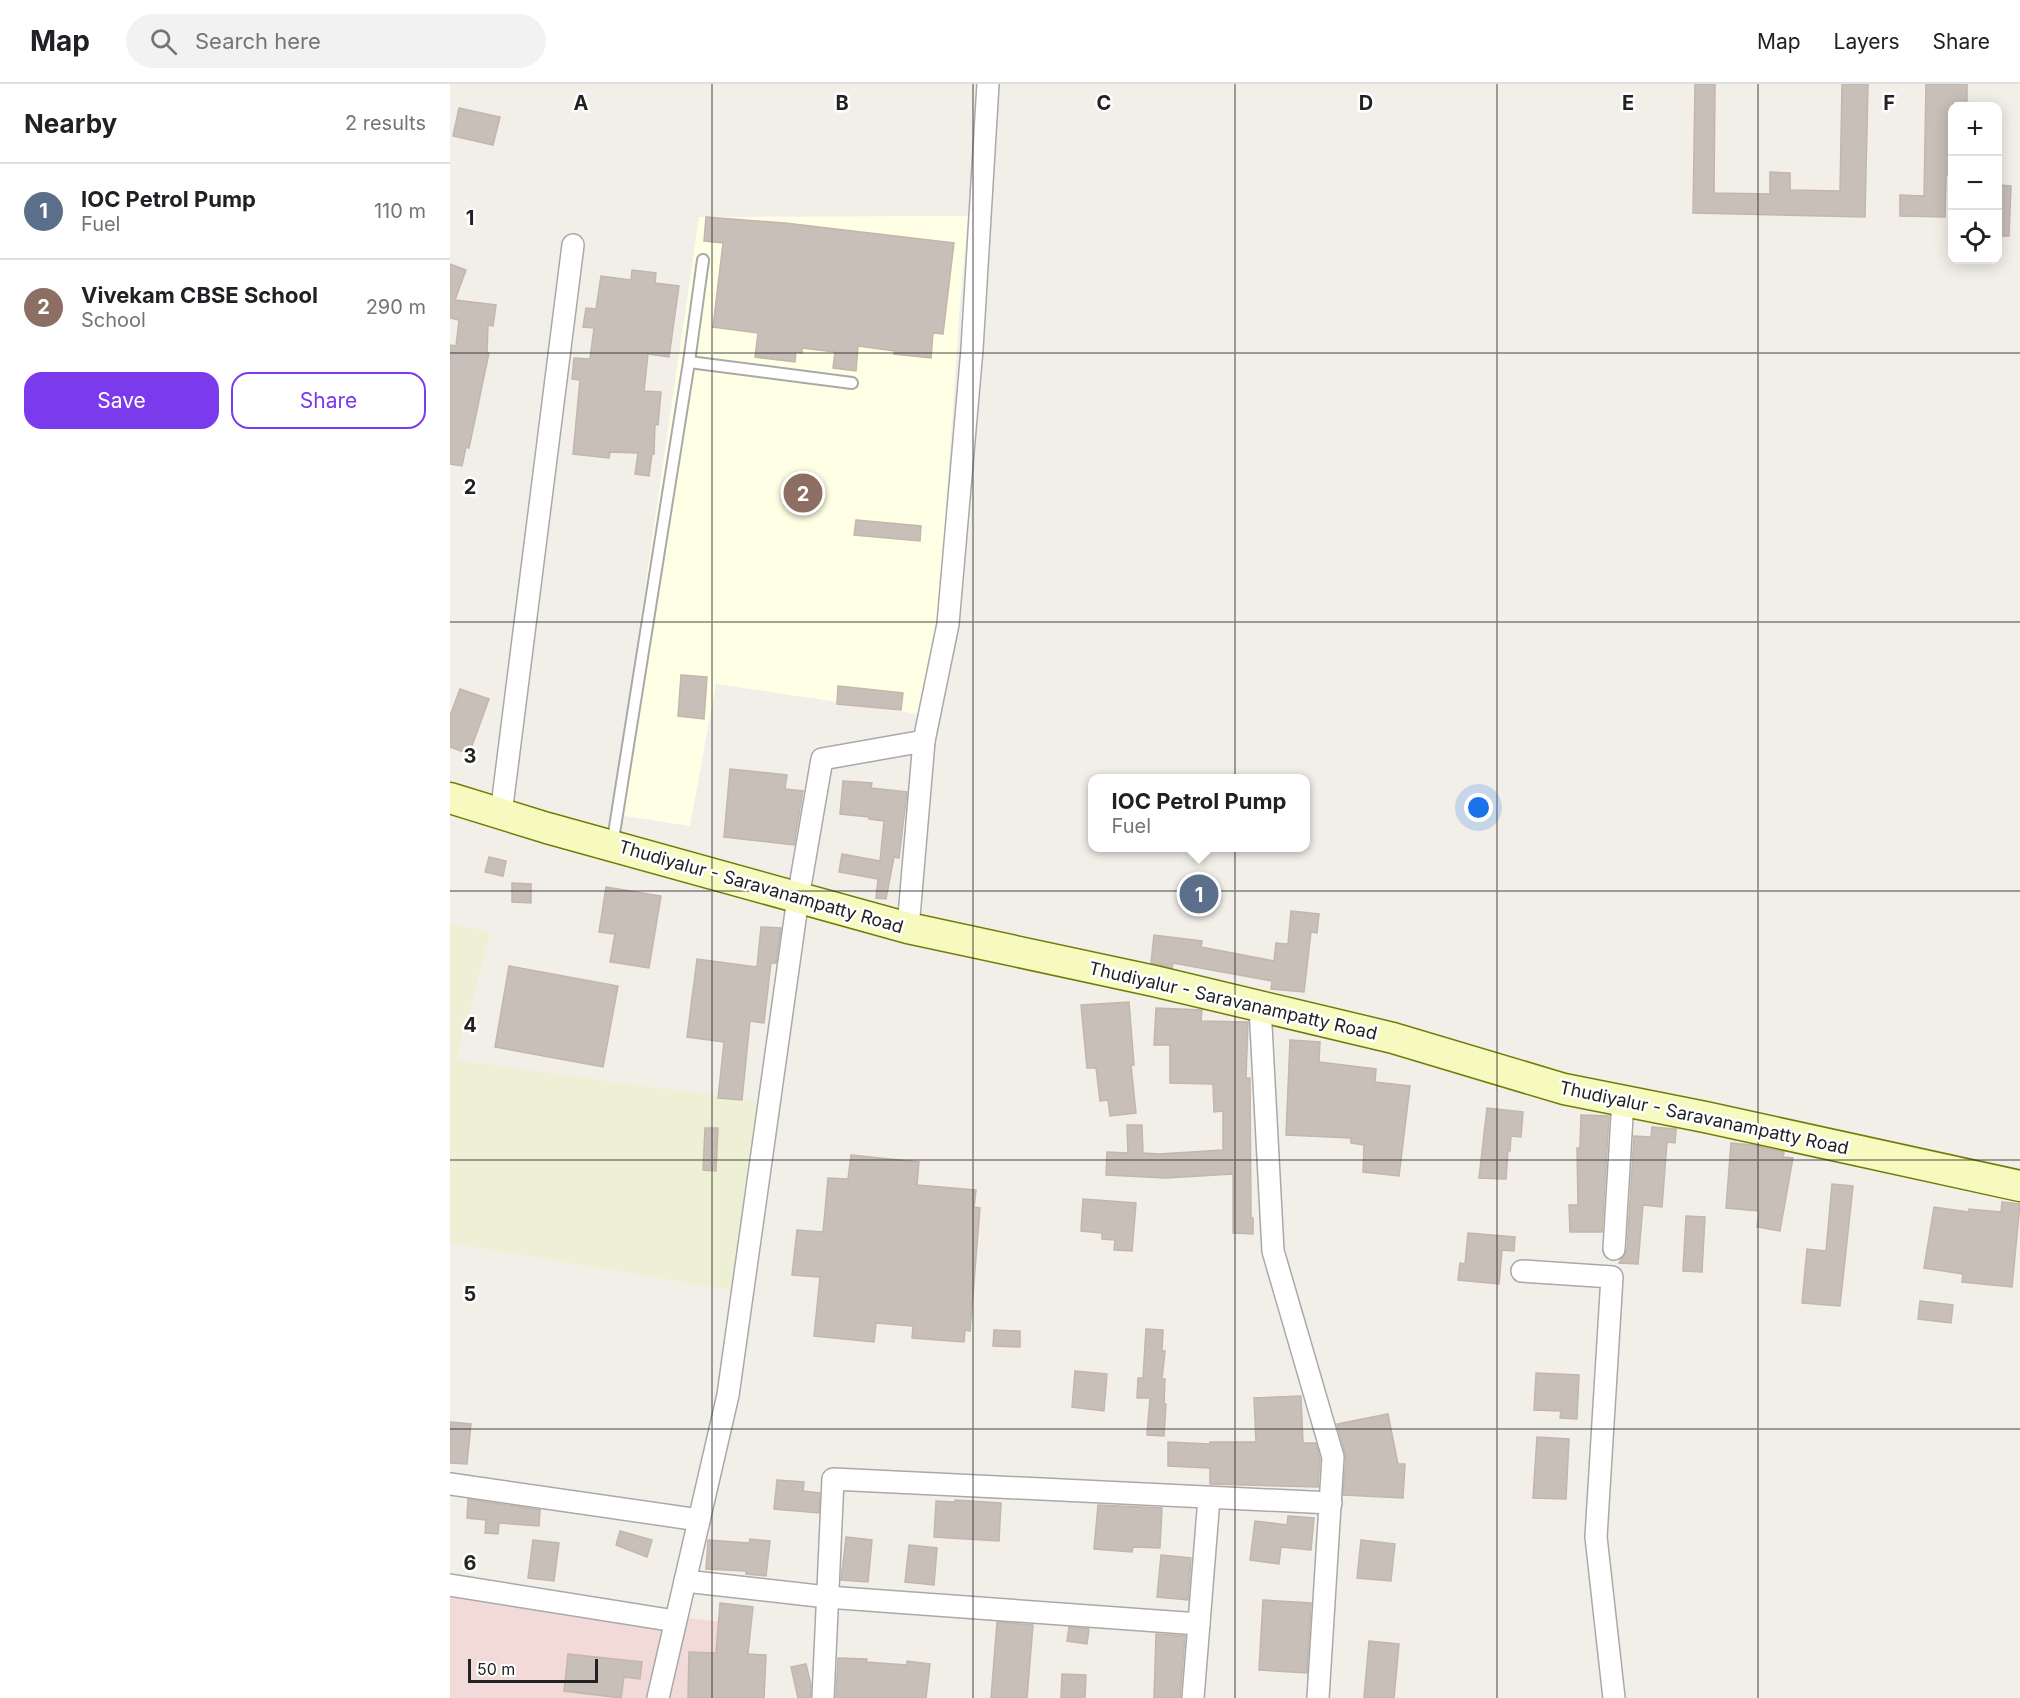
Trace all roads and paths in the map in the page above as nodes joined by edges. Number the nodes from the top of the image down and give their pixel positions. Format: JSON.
{"nodes":[{"id":1,"x":988,"y":84,"type":"edge"},
{"id":2,"x":573,"y":245,"type":"dead end"},
{"id":3,"x":703,"y":260,"type":"dead end"},
{"id":4,"x":689,"y":362,"type":"junction"},
{"id":5,"x":852,"y":383,"type":"dead end"},
{"id":6,"x":924,"y":741,"type":"junction"},
{"id":7,"x":450,"y":798,"type":"edge"},
{"id":8,"x":501,"y":814,"type":"junction"},
{"id":9,"x":612,"y":846,"type":"junction"},
{"id":10,"x":798,"y":898,"type":"junction"},
{"id":11,"x":908,"y":928,"type":"junction"},
{"id":12,"x":1260,"y":1007,"type":"junction"},
{"id":13,"x":1623,"y":1100,"type":"junction"},
{"id":14,"x":2020,"y":1186,"type":"edge"},
{"id":15,"x":1614,"y":1249,"type":"dead end"},
{"id":16,"x":1522,"y":1271,"type":"dead end"},
{"id":17,"x":450,"y":1484,"type":"edge"},
{"id":18,"x":1209,"y":1497,"type":"junction"},
{"id":19,"x":1331,"y":1503,"type":"junction"},
{"id":20,"x":699,"y":1520,"type":"junction"},
{"id":21,"x":685,"y":1581,"type":"junction"},
{"id":22,"x":450,"y":1585,"type":"edge"},
{"id":23,"x":827,"y":1597,"type":"junction"},
{"id":24,"x":675,"y":1621,"type":"junction"},
{"id":25,"x":1199,"y":1624,"type":"junction"},
{"id":26,"x":658,"y":1698,"type":"edge"},
{"id":27,"x":823,"y":1698,"type":"edge"},
{"id":28,"x":1193,"y":1698,"type":"edge"},
{"id":29,"x":1318,"y":1698,"type":"edge"},
{"id":30,"x":1614,"y":1698,"type":"edge"}],
"edges":[{"from":1,"to":6,"type":"street"},
{"from":2,"to":8,"type":"street"},
{"from":3,"to":4,"type":"lane"},
{"from":4,"to":5,"type":"lane"},
{"from":4,"to":9,"type":"lane"},
{"from":6,"to":10,"type":"street"},
{"from":6,"to":11,"type":"street"},
{"from":7,"to":8,"type":"main road","name":"Thudiyalur - Saravanampatty Road"},
{"from":8,"to":9,"type":"main road","name":"Thudiyalur - Saravanampatty Road"},
{"from":9,"to":10,"type":"main road","name":"Thudiyalur - Saravanampatty Road"},
{"from":10,"to":11,"type":"main road","name":"Thudiyalur - Saravanampatty Road"},
{"from":10,"to":20,"type":"street"},
{"from":11,"to":12,"type":"main road","name":"Thudiyalur - Saravanampatty Road"},
{"from":12,"to":13,"type":"main road","name":"Thudiyalur - Saravanampatty Road"},
{"from":12,"to":19,"type":"street"},
{"from":13,"to":14,"type":"main road","name":"Thudiyalur - Saravanampatty Road"},
{"from":13,"to":15,"type":"street"},
{"from":16,"to":30,"type":"street"},
{"from":17,"to":20,"type":"street"},
{"from":18,"to":19,"type":"street"},
{"from":18,"to":23,"type":"street"},
{"from":18,"to":25,"type":"street"},
{"from":19,"to":29,"type":"street"},
{"from":20,"to":21,"type":"street"},
{"from":21,"to":23,"type":"street"},
{"from":21,"to":24,"type":"street"},
{"from":22,"to":24,"type":"street"},
{"from":23,"to":25,"type":"street"},
{"from":23,"to":27,"type":"street"},
{"from":24,"to":26,"type":"street"},
{"from":25,"to":28,"type":"street"}]}
